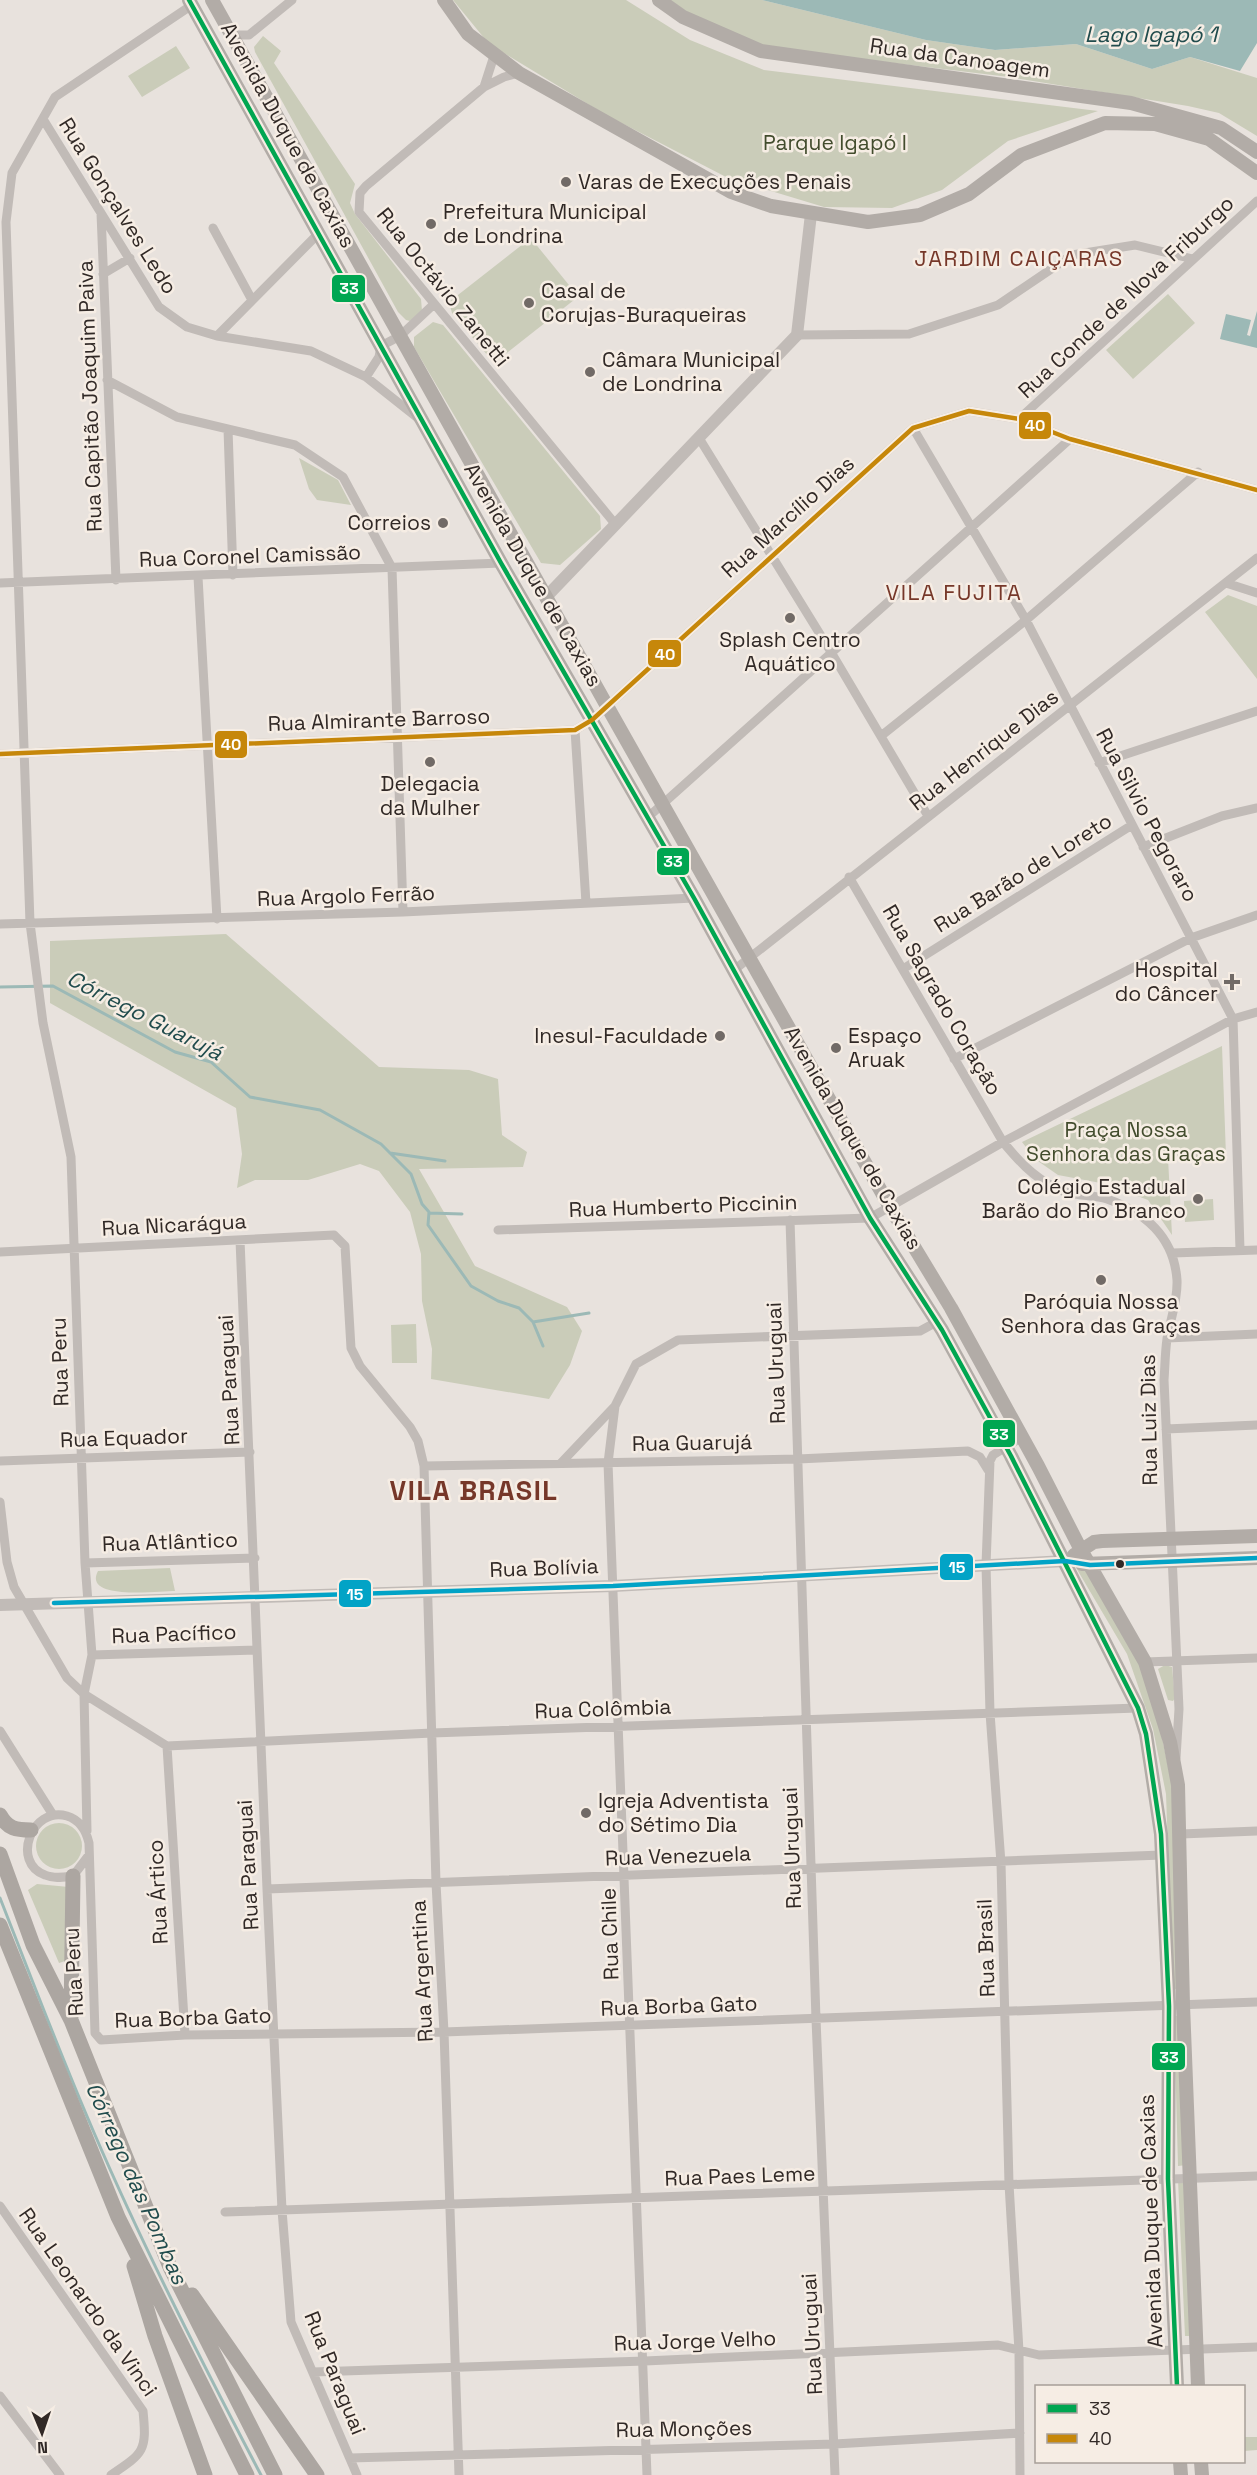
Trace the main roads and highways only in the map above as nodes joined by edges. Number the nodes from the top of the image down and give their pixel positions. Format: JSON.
{"nodes":[{"id":1,"x":212,"y":0,"type":"edge"},
{"id":2,"x":444,"y":0,"type":"edge"},
{"id":3,"x":659,"y":0,"type":"edge"},
{"id":4,"x":190,"y":2,"type":"edge"},
{"id":5,"x":1257,"y":152,"type":"edge"},
{"id":6,"x":1257,"y":173,"type":"edge"},
{"id":7,"x":510,"y":530,"type":"junction"},
{"id":8,"x":489,"y":541,"type":"junction"},
{"id":9,"x":582,"y":660,"type":"junction"},
{"id":10,"x":562,"y":670,"type":"junction"},
{"id":11,"x":667,"y":850,"type":"junction"},
{"id":12,"x":699,"y":866,"type":"junction"},
{"id":13,"x":782,"y":1056,"type":"junction"},
{"id":14,"x":829,"y":1097,"type":"junction"},
{"id":15,"x":951,"y":1308,"type":"junction"},
{"id":16,"x":958,"y":1322,"type":"junction"},
{"id":17,"x":939,"y":1324,"type":"junction"},
{"id":18,"x":1257,"y":1536,"type":"edge"},
{"id":19,"x":1081,"y":1550,"type":"junction"},
{"id":20,"x":1257,"y":1558,"type":"edge"},
{"id":21,"x":1065,"y":1561,"type":"junction"},
{"id":22,"x":1090,"y":1565,"type":"junction"},
{"id":23,"x":0,"y":1815,"type":"edge"},
{"id":24,"x":31,"y":1830,"type":"road end"},
{"id":25,"x":0,"y":1854,"type":"edge"},
{"id":26,"x":73,"y":1876,"type":"road end"},
{"id":27,"x":0,"y":1925,"type":"edge"},
{"id":28,"x":71,"y":2020,"type":"junction"},
{"id":29,"x":118,"y":2217,"type":"junction"},
{"id":30,"x":170,"y":2267,"type":"junction"},
{"id":31,"x":1177,"y":2385,"type":"edge"},
{"id":32,"x":1198,"y":2385,"type":"edge"},
{"id":33,"x":205,"y":2475,"type":"edge"},
{"id":34,"x":247,"y":2475,"type":"edge"},
{"id":35,"x":275,"y":2475,"type":"edge"},
{"id":36,"x":317,"y":2475,"type":"edge"}],
"edges":[{"from":1,"to":7,"type":"main road","name":"Avenida Duque de Caxias"},
{"from":2,"to":6,"type":"main road"},
{"from":3,"to":5,"type":"main road","name":"Rua da Canoagem"},
{"from":4,"to":8,"type":"main road","name":"Avenida Duque de Caxias"},
{"from":7,"to":8,"type":"main road"},
{"from":7,"to":9,"type":"main road","name":"Avenida Duque de Caxias"},
{"from":8,"to":10,"type":"main road","name":"Avenida Duque de Caxias"},
{"from":9,"to":10,"type":"main road"},
{"from":9,"to":12,"type":"main road","name":"Avenida Duque de Caxias"},
{"from":10,"to":11,"type":"main road","name":"Avenida Duque de Caxias"},
{"from":11,"to":12,"type":"main road"},
{"from":11,"to":13,"type":"main road","name":"Avenida Duque de Caxias"},
{"from":12,"to":14,"type":"main road","name":"Avenida Duque de Caxias"},
{"from":13,"to":14,"type":"main road"},
{"from":13,"to":17,"type":"main road","name":"Avenida Duque de Caxias"},
{"from":14,"to":15,"type":"main road","name":"Avenida Duque de Caxias"},
{"from":15,"to":16,"type":"main road","name":"Avenida Duque de Caxias"},
{"from":15,"to":17,"type":"main road"},
{"from":16,"to":17,"type":"main road"},
{"from":16,"to":19,"type":"main road","name":"Avenida Duque de Caxias"},
{"from":17,"to":21,"type":"main road","name":"Avenida Duque de Caxias"},
{"from":18,"to":19,"type":"main road"},
{"from":19,"to":21,"type":"main road"},
{"from":19,"to":22,"type":"main road","name":"Avenida Duque de Caxias"},
{"from":20,"to":22,"type":"main road"},
{"from":21,"to":22,"type":"main road"},
{"from":21,"to":31,"type":"main road","name":"Avenida Duque de Caxias"},
{"from":22,"to":32,"type":"main road","name":"Avenida Duque de Caxias"},
{"from":23,"to":24,"type":"highway"},
{"from":25,"to":28,"type":"highway"},
{"from":26,"to":28,"type":"highway"},
{"from":27,"to":29,"type":"highway"},
{"from":28,"to":30,"type":"highway"},
{"from":29,"to":33,"type":"highway"},
{"from":29,"to":34,"type":"highway"},
{"from":30,"to":35,"type":"highway"},
{"from":30,"to":36,"type":"highway"}]}
